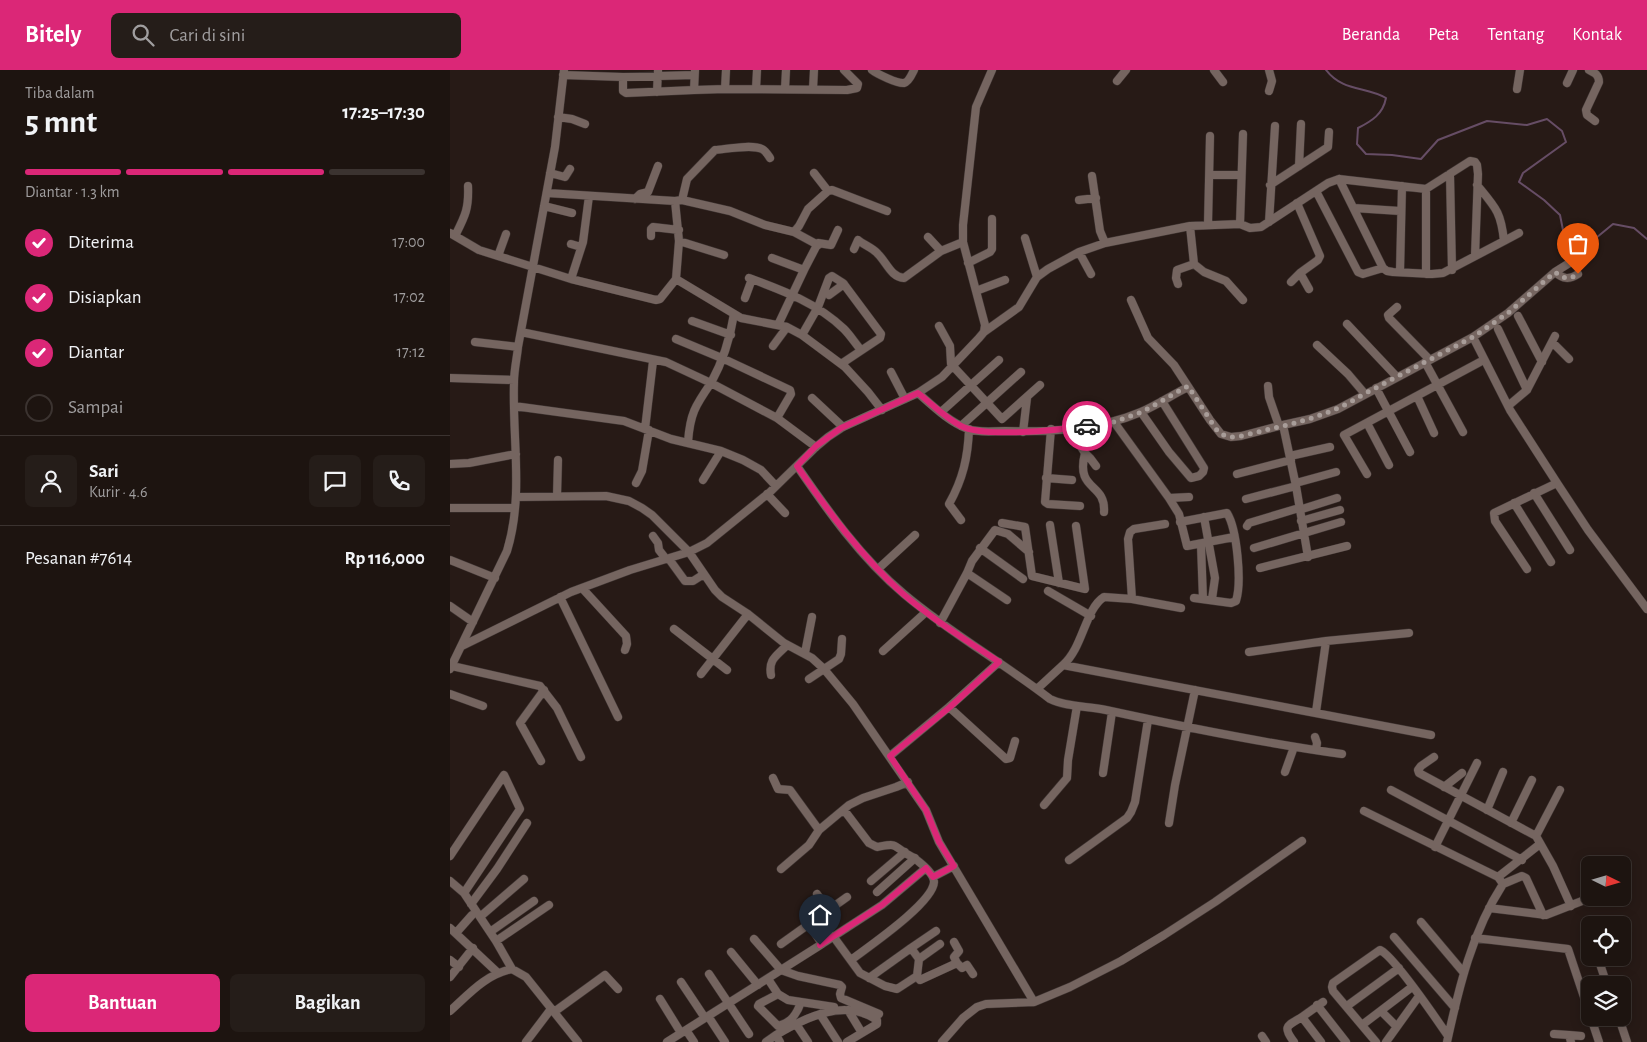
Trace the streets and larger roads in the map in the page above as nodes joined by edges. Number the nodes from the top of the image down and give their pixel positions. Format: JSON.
{"nodes":[{"id":1,"x":726,"y":70,"type":"edge"},
{"id":2,"x":757,"y":70,"type":"edge"},
{"id":3,"x":786,"y":70,"type":"edge"},
{"id":4,"x":814,"y":70,"type":"edge"},
{"id":5,"x":844,"y":70,"type":"edge"},
{"id":6,"x":872,"y":70,"type":"edge"},
{"id":7,"x":992,"y":70,"type":"edge"},
{"id":8,"x":1126,"y":70,"type":"edge"},
{"id":9,"x":1214,"y":70,"type":"edge"},
{"id":10,"x":1269,"y":70,"type":"edge"},
{"id":11,"x":1520,"y":70,"type":"edge"},
{"id":12,"x":1573,"y":70,"type":"edge"},
{"id":13,"x":1589,"y":70,"type":"edge"},
{"id":14,"x":914,"y":71,"type":"edge"},
{"id":15,"x":563,"y":72,"type":"edge"},
{"id":16,"x":609,"y":73,"type":"edge"},
{"id":17,"x":658,"y":73,"type":"edge"},
{"id":18,"x":695,"y":73,"type":"edge"},
{"id":19,"x":624,"y":77,"type":"junction"},
{"id":20,"x":1117,"y":81,"type":"dead end"},
{"id":21,"x":1223,"y":82,"type":"dead end"},
{"id":22,"x":1567,"y":83,"type":"dead end"},
{"id":23,"x":725,"y":89,"type":"junction"},
{"id":24,"x":756,"y":89,"type":"junction"},
{"id":25,"x":785,"y":89,"type":"junction"},
{"id":26,"x":1517,"y":89,"type":"dead end"},
{"id":27,"x":694,"y":90,"type":"junction"},
{"id":28,"x":813,"y":90,"type":"junction"},
{"id":29,"x":1269,"y":91,"type":"dead end"},
{"id":30,"x":658,"y":92,"type":"junction"},
{"id":31,"x":558,"y":117,"type":"junction"},
{"id":32,"x":1595,"y":121,"type":"dead end"},
{"id":33,"x":585,"y":124,"type":"dead end"},
{"id":34,"x":1301,"y":124,"type":"dead end"},
{"id":35,"x":1275,"y":126,"type":"dead end"},
{"id":36,"x":1329,"y":132,"type":"dead end"},
{"id":37,"x":1243,"y":134,"type":"dead end"},
{"id":38,"x":1210,"y":136,"type":"dead end"},
{"id":39,"x":770,"y":158,"type":"dead end"},
{"id":40,"x":658,"y":166,"type":"dead end"},
{"id":41,"x":1298,"y":166,"type":"junction"},
{"id":42,"x":570,"y":169,"type":"dead end"},
{"id":43,"x":550,"y":173,"type":"junction"},
{"id":44,"x":814,"y":173,"type":"dead end"},
{"id":45,"x":1450,"y":174,"type":"junction"},
{"id":46,"x":1210,"y":175,"type":"junction"},
{"id":47,"x":1241,"y":175,"type":"junction"},
{"id":48,"x":1092,"y":176,"type":"dead end"},
{"id":49,"x":1339,"y":179,"type":"junction"},
{"id":50,"x":1270,"y":185,"type":"junction"},
{"id":51,"x":1477,"y":185,"type":"junction"},
{"id":52,"x":468,"y":186,"type":"dead end"},
{"id":53,"x":1402,"y":186,"type":"junction"},
{"id":54,"x":1426,"y":189,"type":"junction"},
{"id":55,"x":828,"y":191,"type":"junction"},
{"id":56,"x":1316,"y":191,"type":"junction"},
{"id":57,"x":547,"y":193,"type":"junction"},
{"id":58,"x":589,"y":196,"type":"junction"},
{"id":59,"x":1096,"y":198,"type":"junction"},
{"id":60,"x":635,"y":199,"type":"junction"},
{"id":61,"x":1079,"y":200,"type":"dead end"},
{"id":62,"x":679,"y":201,"type":"junction"},
{"id":63,"x":1296,"y":203,"type":"junction"},
{"id":64,"x":544,"y":206,"type":"junction"},
{"id":65,"x":1354,"y":208,"type":"junction"},
{"id":66,"x":887,"y":211,"type":"dead end"},
{"id":67,"x":1400,"y":211,"type":"junction"},
{"id":68,"x":572,"y":213,"type":"dead end"},
{"id":69,"x":992,"y":219,"type":"dead end"},
{"id":70,"x":1269,"y":222,"type":"junction"},
{"id":71,"x":1208,"y":224,"type":"junction"},
{"id":72,"x":1240,"y":224,"type":"junction"},
{"id":73,"x":1190,"y":226,"type":"junction"},
{"id":74,"x":678,"y":230,"type":"junction"},
{"id":75,"x":838,"y":230,"type":"dead end"},
{"id":76,"x":794,"y":232,"type":"junction"},
{"id":77,"x":1519,"y":233,"type":"dead end"},
{"id":78,"x":506,"y":234,"type":"dead end"},
{"id":79,"x":453,"y":235,"type":"edge"},
{"id":80,"x":651,"y":236,"type":"dead end"},
{"id":81,"x":928,"y":238,"type":"dead end"},
{"id":82,"x":1025,"y":238,"type":"dead end"},
{"id":83,"x":679,"y":241,"type":"junction"},
{"id":84,"x":1504,"y":241,"type":"junction"},
{"id":85,"x":963,"y":242,"type":"junction"},
{"id":86,"x":1105,"y":243,"type":"junction"},
{"id":87,"x":571,"y":244,"type":"dead end"},
{"id":88,"x":818,"y":244,"type":"junction"},
{"id":89,"x":581,"y":247,"type":"junction"},
{"id":90,"x":854,"y":249,"type":"dead end"},
{"id":91,"x":941,"y":251,"type":"junction"},
{"id":92,"x":1080,"y":252,"type":"junction"},
{"id":93,"x":498,"y":256,"type":"junction"},
{"id":94,"x":724,"y":256,"type":"dead end"},
{"id":95,"x":1475,"y":256,"type":"junction"},
{"id":96,"x":772,"y":258,"type":"dead end"},
{"id":97,"x":1571,"y":262,"type":"dead end"},
{"id":98,"x":968,"y":263,"type":"junction"},
{"id":99,"x":1194,"y":264,"type":"junction"},
{"id":100,"x":533,"y":266,"type":"junction"},
{"id":101,"x":1383,"y":268,"type":"junction"},
{"id":102,"x":804,"y":270,"type":"junction"},
{"id":103,"x":1452,"y":270,"type":"junction"},
{"id":104,"x":1300,"y":272,"type":"junction"},
{"id":105,"x":1400,"y":272,"type":"junction"},
{"id":106,"x":1555,"y":272,"type":"junction"},
{"id":107,"x":1091,"y":274,"type":"dead end"},
{"id":108,"x":1426,"y":274,"type":"junction"},
{"id":109,"x":1578,"y":274,"type":"dead end"},
{"id":110,"x":1037,"y":278,"type":"junction"},
{"id":111,"x":676,"y":279,"type":"junction"},
{"id":112,"x":571,"y":280,"type":"junction"},
{"id":113,"x":1006,"y":280,"type":"dead end"},
{"id":114,"x":1291,"y":282,"type":"dead end"},
{"id":115,"x":844,"y":284,"type":"junction"},
{"id":116,"x":1178,"y":284,"type":"dead end"},
{"id":117,"x":1309,"y":289,"type":"dead end"},
{"id":118,"x":976,"y":291,"type":"junction"},
{"id":119,"x":792,"y":294,"type":"junction"},
{"id":120,"x":829,"y":295,"type":"dead end"},
{"id":121,"x":745,"y":298,"type":"dead end"},
{"id":122,"x":1131,"y":300,"type":"dead end"},
{"id":123,"x":1243,"y":300,"type":"dead end"},
{"id":124,"x":818,"y":307,"type":"junction"},
{"id":125,"x":1397,"y":307,"type":"dead end"},
{"id":126,"x":734,"y":314,"type":"junction"},
{"id":127,"x":1518,"y":316,"type":"dead end"},
{"id":128,"x":692,"y":321,"type":"dead end"},
{"id":129,"x":1347,"y":324,"type":"dead end"},
{"id":130,"x":778,"y":325,"type":"junction"},
{"id":131,"x":939,"y":326,"type":"dead end"},
{"id":132,"x":787,"y":327,"type":"junction"},
{"id":133,"x":1498,"y":329,"type":"dead end"},
{"id":134,"x":521,"y":332,"type":"junction"},
{"id":135,"x":984,"y":332,"type":"junction"},
{"id":136,"x":730,"y":335,"type":"junction"},
{"id":137,"x":802,"y":335,"type":"junction"},
{"id":138,"x":1473,"y":337,"type":"junction"},
{"id":139,"x":676,"y":339,"type":"dead end"},
{"id":140,"x":475,"y":342,"type":"dead end"},
{"id":141,"x":1317,"y":345,"type":"dead end"},
{"id":142,"x":773,"y":346,"type":"dead end"},
{"id":143,"x":518,"y":347,"type":"junction"},
{"id":144,"x":860,"y":350,"type":"junction"},
{"id":145,"x":724,"y":358,"type":"junction"},
{"id":146,"x":1569,"y":359,"type":"dead end"},
{"id":147,"x":999,"y":360,"type":"dead end"},
{"id":148,"x":653,"y":361,"type":"junction"},
{"id":149,"x":1428,"y":361,"type":"junction"},
{"id":150,"x":1480,"y":362,"type":"dead end"},
{"id":151,"x":1542,"y":362,"type":"junction"},
{"id":152,"x":840,"y":364,"type":"junction"},
{"id":153,"x":953,"y":366,"type":"junction"},
{"id":154,"x":891,"y":372,"type":"dead end"},
{"id":155,"x":1021,"y":372,"type":"dead end"},
{"id":156,"x":1397,"y":376,"type":"junction"},
{"id":157,"x":450,"y":378,"type":"edge"},
{"id":158,"x":514,"y":380,"type":"junction"},
{"id":159,"x":711,"y":383,"type":"junction"},
{"id":160,"x":971,"y":384,"type":"junction"},
{"id":161,"x":1040,"y":385,"type":"dead end"},
{"id":162,"x":1438,"y":385,"type":"junction"},
{"id":163,"x":1188,"y":386,"type":"junction"},
{"id":164,"x":1268,"y":386,"type":"dead end"},
{"id":165,"x":1376,"y":388,"type":"junction"},
{"id":166,"x":1527,"y":390,"type":"junction"},
{"id":167,"x":918,"y":393,"type":"junction"},
{"id":168,"x":1364,"y":394,"type":"junction"},
{"id":169,"x":1417,"y":396,"type":"junction"},
{"id":170,"x":812,"y":398,"type":"dead end"},
{"id":171,"x":1027,"y":398,"type":"junction"},
{"id":172,"x":905,"y":399,"type":"junction"},
{"id":173,"x":1162,"y":401,"type":"junction"},
{"id":174,"x":987,"y":402,"type":"junction"},
{"id":175,"x":514,"y":406,"type":"junction"},
{"id":176,"x":1508,"y":406,"type":"junction"},
{"id":177,"x":882,"y":410,"type":"junction"},
{"id":178,"x":941,"y":412,"type":"junction"},
{"id":179,"x":1142,"y":412,"type":"junction"},
{"id":180,"x":1388,"y":412,"type":"junction"},
{"id":181,"x":777,"y":418,"type":"junction"},
{"id":182,"x":1002,"y":419,"type":"junction"},
{"id":183,"x":1114,"y":422,"type":"junction"},
{"id":184,"x":1367,"y":423,"type":"junction"},
{"id":185,"x":960,"y":426,"type":"junction"},
{"id":186,"x":1281,"y":426,"type":"junction"},
{"id":187,"x":843,"y":428,"type":"junction"},
{"id":188,"x":969,"y":429,"type":"junction"},
{"id":189,"x":1051,"y":429,"type":"junction"},
{"id":190,"x":1067,"y":429,"type":"junction"},
{"id":191,"x":647,"y":430,"type":"junction"},
{"id":192,"x":990,"y":432,"type":"junction"},
{"id":193,"x":1023,"y":432,"type":"junction"},
{"id":194,"x":1463,"y":432,"type":"dead end"},
{"id":195,"x":1434,"y":433,"type":"dead end"},
{"id":196,"x":688,"y":442,"type":"junction"},
{"id":197,"x":816,"y":446,"type":"junction"},
{"id":198,"x":1330,"y":447,"type":"dead end"},
{"id":199,"x":722,"y":451,"type":"junction"},
{"id":200,"x":1410,"y":452,"type":"dead end"},
{"id":201,"x":1085,"y":453,"type":"junction"},
{"id":202,"x":516,"y":454,"type":"junction"},
{"id":203,"x":1291,"y":458,"type":"junction"},
{"id":204,"x":558,"y":460,"type":"dead end"},
{"id":205,"x":450,"y":464,"type":"edge"},
{"id":206,"x":1389,"y":465,"type":"dead end"},
{"id":207,"x":797,"y":466,"type":"junction"},
{"id":208,"x":1096,"y":466,"type":"dead end"},
{"id":209,"x":1336,"y":472,"type":"dead end"},
{"id":210,"x":1237,"y":474,"type":"dead end"},
{"id":211,"x":1367,"y":474,"type":"dead end"},
{"id":212,"x":1046,"y":478,"type":"junction"},
{"id":213,"x":703,"y":480,"type":"dead end"},
{"id":214,"x":1072,"y":480,"type":"dead end"},
{"id":215,"x":636,"y":483,"type":"dead end"},
{"id":216,"x":1557,"y":483,"type":"junction"},
{"id":217,"x":1296,"y":484,"type":"junction"},
{"id":218,"x":776,"y":486,"type":"junction"},
{"id":219,"x":1534,"y":493,"type":"junction"},
{"id":220,"x":767,"y":494,"type":"junction"},
{"id":221,"x":557,"y":496,"type":"junction"},
{"id":222,"x":516,"y":497,"type":"junction"},
{"id":223,"x":1189,"y":497,"type":"dead end"},
{"id":224,"x":1169,"y":498,"type":"junction"},
{"id":225,"x":1337,"y":498,"type":"dead end"},
{"id":226,"x":1246,"y":499,"type":"dead end"},
{"id":227,"x":1514,"y":503,"type":"junction"},
{"id":228,"x":1080,"y":506,"type":"dead end"},
{"id":229,"x":450,"y":508,"type":"edge"},
{"id":230,"x":515,"y":508,"type":"junction"},
{"id":231,"x":1299,"y":509,"type":"junction"},
{"id":232,"x":1340,"y":510,"type":"dead end"},
{"id":233,"x":1104,"y":512,"type":"dead end"},
{"id":234,"x":785,"y":513,"type":"dead end"},
{"id":235,"x":1204,"y":517,"type":"junction"},
{"id":236,"x":962,"y":520,"type":"dead end"},
{"id":237,"x":1301,"y":521,"type":"junction"},
{"id":238,"x":1180,"y":522,"type":"junction"},
{"id":239,"x":1341,"y":522,"type":"dead end"},
{"id":240,"x":1002,"y":523,"type":"dead end"},
{"id":241,"x":1165,"y":524,"type":"dead end"},
{"id":242,"x":1050,"y":525,"type":"dead end"},
{"id":243,"x":1076,"y":526,"type":"dead end"},
{"id":244,"x":1247,"y":526,"type":"dead end"},
{"id":245,"x":1304,"y":534,"type":"junction"},
{"id":246,"x":915,"y":535,"type":"dead end"},
{"id":247,"x":653,"y":536,"type":"dead end"},
{"id":248,"x":1234,"y":537,"type":"junction"},
{"id":249,"x":1205,"y":544,"type":"junction"},
{"id":250,"x":1347,"y":546,"type":"dead end"},
{"id":251,"x":980,"y":548,"type":"junction"},
{"id":252,"x":1254,"y":548,"type":"dead end"},
{"id":253,"x":1570,"y":550,"type":"dead end"},
{"id":254,"x":689,"y":552,"type":"junction"},
{"id":255,"x":1029,"y":552,"type":"junction"},
{"id":256,"x":1308,"y":557,"type":"junction"},
{"id":257,"x":667,"y":559,"type":"junction"},
{"id":258,"x":450,"y":560,"type":"edge"},
{"id":259,"x":1551,"y":562,"type":"dead end"},
{"id":260,"x":1260,"y":568,"type":"dead end"},
{"id":261,"x":878,"y":569,"type":"junction"},
{"id":262,"x":1527,"y":569,"type":"dead end"},
{"id":263,"x":967,"y":573,"type":"junction"},
{"id":264,"x":704,"y":574,"type":"junction"},
{"id":265,"x":495,"y":578,"type":"junction"},
{"id":266,"x":1023,"y":579,"type":"dead end"},
{"id":267,"x":1059,"y":583,"type":"junction"},
{"id":268,"x":582,"y":588,"type":"junction"},
{"id":269,"x":1048,"y":591,"type":"dead end"},
{"id":270,"x":560,"y":597,"type":"junction"},
{"id":271,"x":1132,"y":599,"type":"junction"},
{"id":272,"x":1007,"y":600,"type":"dead end"},
{"id":273,"x":1212,"y":600,"type":"junction"},
{"id":274,"x":450,"y":606,"type":"edge"},
{"id":275,"x":1181,"y":608,"type":"dead end"},
{"id":276,"x":1647,"y":609,"type":"edge"},
{"id":277,"x":926,"y":612,"type":"junction"},
{"id":278,"x":748,"y":614,"type":"junction"},
{"id":279,"x":1091,"y":616,"type":"junction"},
{"id":280,"x":812,"y":617,"type":"dead end"},
{"id":281,"x":473,"y":622,"type":"junction"},
{"id":282,"x":940,"y":623,"type":"junction"},
{"id":283,"x":674,"y":629,"type":"dead end"},
{"id":284,"x":1409,"y":633,"type":"dead end"},
{"id":285,"x":842,"y":639,"type":"dead end"},
{"id":286,"x":1326,"y":641,"type":"junction"},
{"id":287,"x":787,"y":645,"type":"junction"},
{"id":288,"x":462,"y":646,"type":"junction"},
{"id":289,"x":624,"y":650,"type":"dead end"},
{"id":290,"x":883,"y":652,"type":"dead end"},
{"id":291,"x":1249,"y":652,"type":"dead end"},
{"id":292,"x":805,"y":653,"type":"junction"},
{"id":293,"x":712,"y":659,"type":"junction"},
{"id":294,"x":999,"y":662,"type":"junction"},
{"id":295,"x":1063,"y":665,"type":"junction"},
{"id":296,"x":451,"y":666,"type":"edge"},
{"id":297,"x":824,"y":669,"type":"junction"},
{"id":298,"x":727,"y":670,"type":"dead end"},
{"id":299,"x":701,"y":674,"type":"dead end"},
{"id":300,"x":771,"y":675,"type":"dead end"},
{"id":301,"x":809,"y":679,"type":"dead end"},
{"id":302,"x":1037,"y":689,"type":"junction"},
{"id":303,"x":544,"y":690,"type":"junction"},
{"id":304,"x":1195,"y":690,"type":"junction"},
{"id":305,"x":450,"y":694,"type":"edge"},
{"id":306,"x":483,"y":706,"type":"dead end"},
{"id":307,"x":1077,"y":706,"type":"junction"},
{"id":308,"x":950,"y":707,"type":"junction"},
{"id":309,"x":1112,"y":712,"type":"junction"},
{"id":310,"x":1316,"y":712,"type":"junction"},
{"id":311,"x":618,"y":716,"type":"dead end"},
{"id":312,"x":1148,"y":720,"type":"junction"},
{"id":313,"x":1187,"y":727,"type":"junction"},
{"id":314,"x":1431,"y":735,"type":"dead end"},
{"id":315,"x":1315,"y":738,"type":"dead end"},
{"id":316,"x":1014,"y":741,"type":"dead end"},
{"id":317,"x":1294,"y":747,"type":"junction"},
{"id":318,"x":1316,"y":750,"type":"junction"},
{"id":319,"x":1342,"y":754,"type":"dead end"},
{"id":320,"x":890,"y":756,"type":"junction"},
{"id":321,"x":581,"y":757,"type":"dead end"},
{"id":322,"x":1434,"y":758,"type":"dead end"},
{"id":323,"x":541,"y":761,"type":"dead end"},
{"id":324,"x":1477,"y":763,"type":"dead end"},
{"id":325,"x":1103,"y":772,"type":"dead end"},
{"id":326,"x":1285,"y":772,"type":"dead end"},
{"id":327,"x":1503,"y":772,"type":"dead end"},
{"id":328,"x":1462,"y":774,"type":"dead end"},
{"id":329,"x":773,"y":778,"type":"dead end"},
{"id":330,"x":1532,"y":780,"type":"dead end"},
{"id":331,"x":908,"y":782,"type":"junction"},
{"id":332,"x":1444,"y":787,"type":"junction"},
{"id":333,"x":1391,"y":790,"type":"dead end"},
{"id":334,"x":1560,"y":790,"type":"dead end"},
{"id":335,"x":1460,"y":796,"type":"junction"},
{"id":336,"x":1044,"y":806,"type":"dead end"},
{"id":337,"x":844,"y":810,"type":"junction"},
{"id":338,"x":1486,"y":810,"type":"junction"},
{"id":339,"x":1364,"y":811,"type":"dead end"},
{"id":340,"x":1448,"y":822,"type":"junction"},
{"id":341,"x":1169,"y":823,"type":"dead end"},
{"id":342,"x":1511,"y":823,"type":"junction"},
{"id":343,"x":527,"y":824,"type":"dead end"},
{"id":344,"x":819,"y":830,"type":"junction"},
{"id":345,"x":1536,"y":836,"type":"junction"},
{"id":346,"x":1302,"y":841,"type":"dead end"},
{"id":347,"x":1540,"y":844,"type":"junction"},
{"id":348,"x":1435,"y":847,"type":"junction"},
{"id":349,"x":905,"y":852,"type":"junction"},
{"id":350,"x":450,"y":856,"type":"edge"},
{"id":351,"x":915,"y":858,"type":"junction"},
{"id":352,"x":1069,"y":860,"type":"dead end"},
{"id":353,"x":1522,"y":860,"type":"junction"},
{"id":354,"x":485,"y":861,"type":"junction"},
{"id":355,"x":954,"y":866,"type":"junction"},
{"id":356,"x":926,"y":868,"type":"junction"},
{"id":357,"x":497,"y":869,"type":"junction"},
{"id":358,"x":781,"y":869,"type":"dead end"},
{"id":359,"x":933,"y":877,"type":"junction"},
{"id":360,"x":1498,"y":877,"type":"junction"},
{"id":361,"x":524,"y":879,"type":"dead end"},
{"id":362,"x":450,"y":881,"type":"edge"},
{"id":363,"x":871,"y":881,"type":"dead end"},
{"id":364,"x":1503,"y":884,"type":"junction"},
{"id":365,"x":464,"y":892,"type":"junction"},
{"id":366,"x":877,"y":892,"type":"dead end"},
{"id":367,"x":817,"y":894,"type":"dead end"},
{"id":368,"x":847,"y":897,"type":"dead end"},
{"id":369,"x":534,"y":901,"type":"dead end"},
{"id":370,"x":1581,"y":901,"type":"edge"},
{"id":371,"x":471,"y":904,"type":"junction"},
{"id":372,"x":549,"y":905,"type":"dead end"},
{"id":373,"x":1571,"y":906,"type":"junction"},
{"id":374,"x":1489,"y":908,"type":"junction"},
{"id":375,"x":828,"y":910,"type":"junction"},
{"id":376,"x":472,"y":915,"type":"dead end"},
{"id":377,"x":1543,"y":915,"type":"junction"},
{"id":378,"x":480,"y":916,"type":"junction"},
{"id":379,"x":1421,"y":922,"type":"dead end"},
{"id":380,"x":809,"y":924,"type":"junction"},
{"id":381,"x":453,"y":930,"type":"edge"},
{"id":382,"x":936,"y":931,"type":"dead end"},
{"id":383,"x":490,"y":932,"type":"junction"},
{"id":384,"x":833,"y":936,"type":"junction"},
{"id":385,"x":1394,"y":937,"type":"dead end"},
{"id":386,"x":1475,"y":938,"type":"junction"},
{"id":387,"x":754,"y":939,"type":"dead end"},
{"id":388,"x":496,"y":941,"type":"junction"},
{"id":389,"x":954,"y":942,"type":"dead end"},
{"id":390,"x":781,"y":944,"type":"dead end"},
{"id":391,"x":822,"y":944,"type":"junction"},
{"id":392,"x":940,"y":944,"type":"dead end"},
{"id":393,"x":473,"y":948,"type":"junction"},
{"id":394,"x":911,"y":948,"type":"junction"},
{"id":395,"x":959,"y":951,"type":"junction"},
{"id":396,"x":731,"y":952,"type":"dead end"},
{"id":397,"x":919,"y":959,"type":"junction"},
{"id":398,"x":450,"y":960,"type":"edge"},
{"id":399,"x":851,"y":960,"type":"junction"},
{"id":400,"x":957,"y":963,"type":"junction"},
{"id":401,"x":967,"y":965,"type":"junction"},
{"id":402,"x":459,"y":967,"type":"junction"},
{"id":403,"x":1399,"y":968,"type":"junction"},
{"id":404,"x":512,"y":970,"type":"junction"},
{"id":405,"x":781,"y":970,"type":"junction"},
{"id":406,"x":498,"y":973,"type":"junction"},
{"id":407,"x":1464,"y":973,"type":"junction"},
{"id":408,"x":709,"y":974,"type":"dead end"},
{"id":409,"x":973,"y":974,"type":"dead end"},
{"id":410,"x":917,"y":976,"type":"junction"},
{"id":411,"x":450,"y":977,"type":"edge"},
{"id":412,"x":768,"y":978,"type":"junction"},
{"id":413,"x":869,"y":978,"type":"junction"},
{"id":414,"x":681,"y":982,"type":"dead end"},
{"id":415,"x":758,"y":985,"type":"junction"},
{"id":416,"x":1412,"y":987,"type":"junction"},
{"id":417,"x":1581,"y":988,"type":"edge"},
{"id":418,"x":618,"y":989,"type":"dead end"},
{"id":419,"x":778,"y":994,"type":"junction"},
{"id":420,"x":1419,"y":996,"type":"junction"},
{"id":421,"x":660,"y":999,"type":"dead end"},
{"id":422,"x":788,"y":1000,"type":"junction"},
{"id":423,"x":800,"y":1002,"type":"junction"},
{"id":424,"x":1034,"y":1002,"type":"junction"},
{"id":425,"x":728,"y":1003,"type":"junction"},
{"id":426,"x":1347,"y":1006,"type":"junction"},
{"id":427,"x":834,"y":1007,"type":"dead end"},
{"id":428,"x":1455,"y":1008,"type":"junction"},
{"id":429,"x":848,"y":1010,"type":"junction"},
{"id":430,"x":450,"y":1011,"type":"edge"},
{"id":431,"x":552,"y":1011,"type":"junction"},
{"id":432,"x":1381,"y":1011,"type":"junction"},
{"id":433,"x":798,"y":1012,"type":"junction"},
{"id":434,"x":820,"y":1014,"type":"junction"},
{"id":435,"x":879,"y":1014,"type":"dead end"},
{"id":436,"x":706,"y":1017,"type":"junction"},
{"id":437,"x":1302,"y":1017,"type":"junction"},
{"id":438,"x":796,"y":1024,"type":"junction"},
{"id":439,"x":1362,"y":1025,"type":"junction"},
{"id":440,"x":1396,"y":1026,"type":"junction"},
{"id":441,"x":1593,"y":1026,"type":"edge"},
{"id":442,"x":1622,"y":1026,"type":"edge"},
{"id":443,"x":683,"y":1031,"type":"junction"},
{"id":444,"x":862,"y":1033,"type":"junction"},
{"id":445,"x":749,"y":1034,"type":"dead end"},
{"id":446,"x":1554,"y":1034,"type":"dead end"},
{"id":447,"x":1581,"y":1036,"type":"dead end"},
{"id":448,"x":778,"y":1039,"type":"edge"},
{"id":449,"x":1448,"y":1039,"type":"edge"},
{"id":450,"x":1570,"y":1039,"type":"edge"},
{"id":451,"x":526,"y":1042,"type":"edge"},
{"id":452,"x":578,"y":1042,"type":"edge"},
{"id":453,"x":667,"y":1042,"type":"edge"},
{"id":454,"x":694,"y":1042,"type":"edge"},
{"id":455,"x":725,"y":1042,"type":"edge"},
{"id":456,"x":766,"y":1042,"type":"edge"},
{"id":457,"x":808,"y":1042,"type":"edge"},
{"id":458,"x":838,"y":1042,"type":"edge"},
{"id":459,"x":847,"y":1042,"type":"edge"},
{"id":460,"x":942,"y":1042,"type":"edge"},
{"id":461,"x":1294,"y":1042,"type":"edge"},
{"id":462,"x":1321,"y":1042,"type":"edge"},
{"id":463,"x":1346,"y":1042,"type":"edge"},
{"id":464,"x":1376,"y":1042,"type":"edge"},
{"id":465,"x":1386,"y":1042,"type":"edge"},
{"id":466,"x":1599,"y":1042,"type":"edge"},
{"id":467,"x":1627,"y":1042,"type":"edge"}],
"edges":[{"from":1,"to":23,"type":"street"},
{"from":2,"to":24,"type":"street"},
{"from":3,"to":25,"type":"street"},
{"from":4,"to":28,"type":"street"},
{"from":5,"to":28,"type":"street"},
{"from":6,"to":14,"type":"street"},
{"from":7,"to":85,"type":"street"},
{"from":8,"to":20,"type":"street"},
{"from":9,"to":21,"type":"street"},
{"from":10,"to":29,"type":"street"},
{"from":11,"to":26,"type":"street"},
{"from":12,"to":22,"type":"street"},
{"from":13,"to":32,"type":"street"},
{"from":15,"to":16,"type":"street"},
{"from":15,"to":31,"type":"street"},
{"from":16,"to":19,"type":"street"},
{"from":17,"to":18,"type":"street"},
{"from":17,"to":19,"type":"street"},
{"from":17,"to":30,"type":"street"},
{"from":18,"to":27,"type":"street"},
{"from":19,"to":30,"type":"street"},
{"from":23,"to":24,"type":"street"},
{"from":23,"to":27,"type":"street"},
{"from":24,"to":25,"type":"street"},
{"from":25,"to":28,"type":"street"},
{"from":27,"to":30,"type":"street"},
{"from":31,"to":33,"type":"street"},
{"from":31,"to":43,"type":"street"},
{"from":34,"to":41,"type":"street"},
{"from":35,"to":50,"type":"street"},
{"from":36,"to":41,"type":"street"},
{"from":37,"to":47,"type":"street"},
{"from":38,"to":46,"type":"street"},
{"from":39,"to":62,"type":"street"},
{"from":40,"to":60,"type":"street"},
{"from":41,"to":50,"type":"street"},
{"from":42,"to":43,"type":"street"},
{"from":43,"to":57,"type":"street"},
{"from":44,"to":55,"type":"street"},
{"from":45,"to":51,"type":"street"},
{"from":45,"to":54,"type":"street"},
{"from":45,"to":103,"type":"street"},
{"from":46,"to":47,"type":"street"},
{"from":46,"to":71,"type":"street"},
{"from":47,"to":72,"type":"street"},
{"from":48,"to":59,"type":"street"},
{"from":49,"to":53,"type":"street"},
{"from":49,"to":56,"type":"street"},
{"from":49,"to":65,"type":"street"},
{"from":50,"to":70,"type":"street"},
{"from":51,"to":84,"type":"street"},
{"from":51,"to":95,"type":"street"},
{"from":52,"to":79,"type":"street"},
{"from":53,"to":54,"type":"street"},
{"from":53,"to":67,"type":"street"},
{"from":54,"to":108,"type":"street"},
{"from":55,"to":66,"type":"street"},
{"from":55,"to":76,"type":"street"},
{"from":56,"to":63,"type":"street"},
{"from":56,"to":101,"type":"street"},
{"from":57,"to":58,"type":"street"},
{"from":57,"to":64,"type":"street"},
{"from":58,"to":60,"type":"street"},
{"from":58,"to":89,"type":"street"},
{"from":59,"to":61,"type":"street"},
{"from":59,"to":86,"type":"street"},
{"from":60,"to":62,"type":"street"},
{"from":62,"to":74,"type":"street"},
{"from":62,"to":76,"type":"street"},
{"from":63,"to":70,"type":"street"},
{"from":63,"to":104,"type":"street"},
{"from":64,"to":68,"type":"street"},
{"from":64,"to":100,"type":"street"},
{"from":65,"to":67,"type":"street"},
{"from":65,"to":101,"type":"street"},
{"from":67,"to":105,"type":"street"},
{"from":69,"to":98,"type":"street"},
{"from":70,"to":72,"type":"street"},
{"from":71,"to":72,"type":"street"},
{"from":71,"to":73,"type":"street"},
{"from":73,"to":86,"type":"street"},
{"from":73,"to":99,"type":"street"},
{"from":74,"to":80,"type":"street"},
{"from":74,"to":83,"type":"street"},
{"from":75,"to":88,"type":"street"},
{"from":76,"to":88,"type":"street"},
{"from":77,"to":84,"type":"street"},
{"from":78,"to":93,"type":"street"},
{"from":79,"to":93,"type":"street"},
{"from":81,"to":91,"type":"street"},
{"from":82,"to":110,"type":"street"},
{"from":83,"to":94,"type":"street"},
{"from":83,"to":111,"type":"street"},
{"from":84,"to":95,"type":"street"},
{"from":85,"to":91,"type":"street"},
{"from":85,"to":98,"type":"street"},
{"from":86,"to":92,"type":"street"},
{"from":87,"to":89,"type":"street"},
{"from":88,"to":102,"type":"street"},
{"from":89,"to":112,"type":"street"},
{"from":90,"to":91,"type":"street"},
{"from":92,"to":107,"type":"street"},
{"from":92,"to":110,"type":"street"},
{"from":93,"to":100,"type":"street"},
{"from":95,"to":103,"type":"street"},
{"from":96,"to":102,"type":"street"},
{"from":97,"to":106,"type":"street"},
{"from":98,"to":118,"type":"street"},
{"from":99,"to":116,"type":"street"},
{"from":99,"to":123,"type":"street"},
{"from":100,"to":112,"type":"street"},
{"from":100,"to":134,"type":"street"},
{"from":101,"to":105,"type":"street"},
{"from":102,"to":119,"type":"street"},
{"from":103,"to":108,"type":"street"},
{"from":104,"to":114,"type":"street"},
{"from":104,"to":117,"type":"street"},
{"from":105,"to":108,"type":"street"},
{"from":106,"to":109,"type":"street"},
{"from":106,"to":138,"type":"street"},
{"from":110,"to":135,"type":"street"},
{"from":111,"to":112,"type":"street"},
{"from":111,"to":126,"type":"street"},
{"from":113,"to":118,"type":"street"},
{"from":115,"to":120,"type":"street"},
{"from":115,"to":124,"type":"street"},
{"from":115,"to":144,"type":"street"},
{"from":118,"to":135,"type":"street"},
{"from":119,"to":121,"type":"street"},
{"from":119,"to":124,"type":"street"},
{"from":119,"to":130,"type":"street"},
{"from":122,"to":163,"type":"street"},
{"from":124,"to":137,"type":"street"},
{"from":124,"to":144,"type":"street"},
{"from":125,"to":149,"type":"street"},
{"from":126,"to":130,"type":"street"},
{"from":126,"to":136,"type":"street"},
{"from":127,"to":151,"type":"street"},
{"from":128,"to":136,"type":"street"},
{"from":129,"to":156,"type":"street"},
{"from":130,"to":132,"type":"street"},
{"from":131,"to":153,"type":"street"},
{"from":132,"to":137,"type":"street"},
{"from":132,"to":142,"type":"street"},
{"from":133,"to":166,"type":"street"},
{"from":134,"to":143,"type":"street"},
{"from":134,"to":148,"type":"street"},
{"from":135,"to":153,"type":"street"},
{"from":136,"to":145,"type":"street"},
{"from":137,"to":152,"type":"street"},
{"from":138,"to":149,"type":"street"},
{"from":138,"to":176,"type":"street"},
{"from":139,"to":145,"type":"street"},
{"from":140,"to":143,"type":"street"},
{"from":141,"to":168,"type":"street"},
{"from":143,"to":158,"type":"street"},
{"from":144,"to":152,"type":"street"},
{"from":145,"to":159,"type":"street"},
{"from":145,"to":181,"type":"street"},
{"from":146,"to":151,"type":"street"},
{"from":147,"to":160,"type":"street"},
{"from":148,"to":159,"type":"street"},
{"from":148,"to":191,"type":"street"},
{"from":149,"to":156,"type":"street"},
{"from":149,"to":162,"type":"street"},
{"from":150,"to":162,"type":"street"},
{"from":151,"to":166,"type":"street"},
{"from":152,"to":177,"type":"street"},
{"from":153,"to":160,"type":"street"},
{"from":153,"to":167,"type":"street"},
{"from":154,"to":172,"type":"street"},
{"from":155,"to":174,"type":"street"},
{"from":156,"to":165,"type":"street"},
{"from":157,"to":158,"type":"street"},
{"from":158,"to":175,"type":"street"},
{"from":159,"to":181,"type":"street"},
{"from":159,"to":196,"type":"street"},
{"from":160,"to":174,"type":"street"},
{"from":160,"to":178,"type":"street"},
{"from":161,"to":171,"type":"street"},
{"from":162,"to":169,"type":"street"},
{"from":162,"to":194,"type":"street"},
{"from":163,"to":173,"type":"street"},
{"from":163,"to":186,"type":"street"},
{"from":164,"to":186,"type":"street"},
{"from":165,"to":168,"type":"street"},
{"from":165,"to":180,"type":"street"},
{"from":166,"to":176,"type":"street"},
{"from":167,"to":172,"type":"street"},
{"from":167,"to":178,"type":"street"},
{"from":168,"to":186,"type":"street"},
{"from":169,"to":180,"type":"street"},
{"from":169,"to":195,"type":"street"},
{"from":170,"to":187,"type":"street"},
{"from":171,"to":182,"type":"street"},
{"from":171,"to":193,"type":"street"},
{"from":172,"to":177,"type":"street"},
{"from":173,"to":179,"type":"street"},
{"from":173,"to":179,"type":"street"},
{"from":174,"to":182,"type":"street"},
{"from":174,"to":185,"type":"street"},
{"from":175,"to":191,"type":"street"},
{"from":175,"to":202,"type":"street"},
{"from":176,"to":216,"type":"street"},
{"from":177,"to":187,"type":"street"},
{"from":178,"to":185,"type":"street"},
{"from":179,"to":183,"type":"street"},
{"from":180,"to":184,"type":"street"},
{"from":180,"to":200,"type":"street"},
{"from":181,"to":197,"type":"street"},
{"from":182,"to":192,"type":"street"},
{"from":183,"to":190,"type":"street"},
{"from":183,"to":224,"type":"street"},
{"from":184,"to":206,"type":"street"},
{"from":184,"to":211,"type":"street"},
{"from":185,"to":188,"type":"street"},
{"from":186,"to":203,"type":"street"},
{"from":187,"to":197,"type":"street"},
{"from":188,"to":192,"type":"street"},
{"from":188,"to":236,"type":"street"},
{"from":189,"to":190,"type":"street"},
{"from":189,"to":193,"type":"street"},
{"from":189,"to":212,"type":"street"},
{"from":190,"to":201,"type":"street"},
{"from":191,"to":196,"type":"street"},
{"from":191,"to":215,"type":"street"},
{"from":192,"to":193,"type":"street"},
{"from":196,"to":199,"type":"street"},
{"from":197,"to":207,"type":"street"},
{"from":198,"to":203,"type":"street"},
{"from":199,"to":213,"type":"street"},
{"from":199,"to":218,"type":"street"},
{"from":201,"to":208,"type":"street"},
{"from":201,"to":233,"type":"street"},
{"from":202,"to":205,"type":"street"},
{"from":202,"to":222,"type":"street"},
{"from":203,"to":210,"type":"street"},
{"from":203,"to":217,"type":"street"},
{"from":204,"to":221,"type":"street"},
{"from":207,"to":218,"type":"street"},
{"from":207,"to":261,"type":"street"},
{"from":209,"to":217,"type":"street"},
{"from":212,"to":214,"type":"street"},
{"from":212,"to":228,"type":"street"},
{"from":216,"to":219,"type":"street"},
{"from":216,"to":276,"type":"street"},
{"from":217,"to":226,"type":"street"},
{"from":217,"to":231,"type":"street"},
{"from":218,"to":220,"type":"street"},
{"from":219,"to":227,"type":"street"},
{"from":219,"to":253,"type":"street"},
{"from":220,"to":234,"type":"street"},
{"from":220,"to":254,"type":"street"},
{"from":221,"to":222,"type":"street"},
{"from":221,"to":254,"type":"street"},
{"from":222,"to":230,"type":"street"},
{"from":223,"to":224,"type":"street"},
{"from":224,"to":238,"type":"street"},
{"from":225,"to":231,"type":"street"},
{"from":227,"to":259,"type":"street"},
{"from":227,"to":262,"type":"street"},
{"from":229,"to":230,"type":"street"},
{"from":230,"to":265,"type":"street"},
{"from":231,"to":237,"type":"street"},
{"from":231,"to":244,"type":"street"},
{"from":232,"to":237,"type":"street"},
{"from":235,"to":238,"type":"street"},
{"from":235,"to":248,"type":"street"},
{"from":235,"to":249,"type":"street"},
{"from":237,"to":245,"type":"street"},
{"from":238,"to":249,"type":"street"},
{"from":239,"to":245,"type":"street"},
{"from":240,"to":255,"type":"street"},
{"from":241,"to":271,"type":"street"},
{"from":242,"to":267,"type":"street"},
{"from":243,"to":267,"type":"street"},
{"from":245,"to":252,"type":"street"},
{"from":245,"to":256,"type":"street"},
{"from":246,"to":261,"type":"street"},
{"from":247,"to":257,"type":"street"},
{"from":248,"to":249,"type":"street"},
{"from":248,"to":273,"type":"street"},
{"from":249,"to":273,"type":"street"},
{"from":249,"to":273,"type":"street"},
{"from":250,"to":256,"type":"street"},
{"from":251,"to":255,"type":"street"},
{"from":251,"to":263,"type":"street"},
{"from":251,"to":266,"type":"street"},
{"from":254,"to":257,"type":"street"},
{"from":254,"to":264,"type":"street"},
{"from":255,"to":267,"type":"street"},
{"from":256,"to":260,"type":"street"},
{"from":257,"to":264,"type":"street"},
{"from":257,"to":268,"type":"street"},
{"from":258,"to":265,"type":"street"},
{"from":261,"to":277,"type":"street"},
{"from":263,"to":272,"type":"street"},
{"from":263,"to":282,"type":"street"},
{"from":264,"to":278,"type":"street"},
{"from":265,"to":281,"type":"street"},
{"from":268,"to":270,"type":"street"},
{"from":268,"to":289,"type":"street"},
{"from":269,"to":279,"type":"street"},
{"from":270,"to":288,"type":"street"},
{"from":270,"to":311,"type":"street"},
{"from":271,"to":275,"type":"street"},
{"from":271,"to":279,"type":"street"},
{"from":274,"to":281,"type":"street"},
{"from":277,"to":282,"type":"street"},
{"from":277,"to":290,"type":"street"},
{"from":278,"to":287,"type":"street"},
{"from":278,"to":293,"type":"street"},
{"from":279,"to":295,"type":"street"},
{"from":280,"to":292,"type":"street"},
{"from":281,"to":288,"type":"street"},
{"from":282,"to":294,"type":"street"},
{"from":283,"to":293,"type":"street"},
{"from":284,"to":286,"type":"street"},
{"from":285,"to":297,"type":"street"},
{"from":286,"to":291,"type":"street"},
{"from":286,"to":310,"type":"street"},
{"from":287,"to":292,"type":"street"},
{"from":287,"to":300,"type":"street"},
{"from":288,"to":296,"type":"street"},
{"from":292,"to":297,"type":"street"},
{"from":293,"to":298,"type":"street"},
{"from":293,"to":299,"type":"street"},
{"from":294,"to":302,"type":"street"},
{"from":294,"to":308,"type":"street"},
{"from":295,"to":302,"type":"street"},
{"from":295,"to":304,"type":"street"},
{"from":296,"to":303,"type":"street"},
{"from":297,"to":301,"type":"street"},
{"from":297,"to":320,"type":"street"},
{"from":302,"to":307,"type":"street"},
{"from":303,"to":321,"type":"street"},
{"from":303,"to":323,"type":"street"},
{"from":304,"to":310,"type":"street"},
{"from":304,"to":313,"type":"street"},
{"from":305,"to":306,"type":"street"},
{"from":307,"to":309,"type":"street"},
{"from":307,"to":336,"type":"street"},
{"from":308,"to":316,"type":"street"},
{"from":308,"to":320,"type":"street"},
{"from":309,"to":312,"type":"street"},
{"from":309,"to":325,"type":"street"},
{"from":310,"to":314,"type":"street"},
{"from":312,"to":313,"type":"street"},
{"from":312,"to":352,"type":"street"},
{"from":313,"to":317,"type":"street"},
{"from":313,"to":341,"type":"street"},
{"from":315,"to":318,"type":"street"},
{"from":317,"to":318,"type":"street"},
{"from":317,"to":326,"type":"street"},
{"from":318,"to":319,"type":"street"},
{"from":320,"to":331,"type":"street"},
{"from":322,"to":332,"type":"street"},
{"from":324,"to":335,"type":"street"},
{"from":327,"to":338,"type":"street"},
{"from":328,"to":332,"type":"street"},
{"from":329,"to":344,"type":"street"},
{"from":330,"to":342,"type":"street"},
{"from":331,"to":337,"type":"street"},
{"from":331,"to":355,"type":"street"},
{"from":332,"to":335,"type":"street"},
{"from":333,"to":340,"type":"street"},
{"from":334,"to":345,"type":"street"},
{"from":335,"to":338,"type":"street"},
{"from":335,"to":340,"type":"street"},
{"from":337,"to":344,"type":"street"},
{"from":337,"to":349,"type":"street"},
{"from":338,"to":342,"type":"street"},
{"from":339,"to":348,"type":"street"},
{"from":340,"to":348,"type":"street"},
{"from":340,"to":353,"type":"street"},
{"from":342,"to":345,"type":"street"},
{"from":343,"to":357,"type":"street"},
{"from":344,"to":358,"type":"street"},
{"from":345,"to":347,"type":"street"},
{"from":346,"to":424,"type":"street"},
{"from":347,"to":353,"type":"street"},
{"from":347,"to":373,"type":"street"},
{"from":348,"to":360,"type":"street"},
{"from":349,"to":351,"type":"street"},
{"from":349,"to":363,"type":"street"},
{"from":350,"to":354,"type":"street"},
{"from":351,"to":356,"type":"street"},
{"from":351,"to":366,"type":"street"},
{"from":353,"to":360,"type":"street"},
{"from":354,"to":357,"type":"street"},
{"from":354,"to":365,"type":"street"},
{"from":355,"to":359,"type":"street"},
{"from":355,"to":424,"type":"street"},
{"from":356,"to":359,"type":"street"},
{"from":356,"to":384,"type":"street"},
{"from":357,"to":371,"type":"street"},
{"from":359,"to":399,"type":"street"},
{"from":360,"to":364,"type":"street"},
{"from":361,"to":378,"type":"street"},
{"from":362,"to":365,"type":"street"},
{"from":364,"to":374,"type":"street"},
{"from":364,"to":377,"type":"street"},
{"from":365,"to":371,"type":"street"},
{"from":367,"to":375,"type":"street"},
{"from":368,"to":375,"type":"street"},
{"from":369,"to":383,"type":"street"},
{"from":370,"to":373,"type":"street"},
{"from":371,"to":378,"type":"street"},
{"from":372,"to":388,"type":"street"},
{"from":373,"to":377,"type":"street"},
{"from":374,"to":377,"type":"street"},
{"from":374,"to":386,"type":"street"},
{"from":375,"to":380,"type":"street"},
{"from":376,"to":381,"type":"street"},
{"from":378,"to":383,"type":"street"},
{"from":379,"to":407,"type":"street"},
{"from":380,"to":390,"type":"street"},
{"from":380,"to":391,"type":"street"},
{"from":381,"to":393,"type":"street"},
{"from":382,"to":394,"type":"street"},
{"from":383,"to":388,"type":"street"},
{"from":384,"to":391,"type":"street"},
{"from":384,"to":399,"type":"street"},
{"from":385,"to":428,"type":"street"},
{"from":386,"to":407,"type":"street"},
{"from":386,"to":417,"type":"street"},
{"from":387,"to":405,"type":"street"},
{"from":388,"to":404,"type":"street"},
{"from":389,"to":395,"type":"street"},
{"from":391,"to":405,"type":"street"},
{"from":392,"to":397,"type":"street"},
{"from":393,"to":402,"type":"street"},
{"from":393,"to":406,"type":"street"},
{"from":394,"to":397,"type":"street"},
{"from":394,"to":413,"type":"street"},
{"from":395,"to":400,"type":"street"},
{"from":395,"to":401,"type":"street"},
{"from":396,"to":415,"type":"street"},
{"from":397,"to":410,"type":"street"},
{"from":398,"to":402,"type":"street"},
{"from":399,"to":413,"type":"street"},
{"from":400,"to":401,"type":"street"},
{"from":400,"to":410,"type":"street"},
{"from":401,"to":409,"type":"street"},
{"from":402,"to":411,"type":"street"},
{"from":403,"to":416,"type":"street"},
{"from":403,"to":426,"type":"street"},
{"from":403,"to":426,"type":"street"},
{"from":404,"to":406,"type":"street"},
{"from":404,"to":431,"type":"street"},
{"from":405,"to":412,"type":"street"},
{"from":405,"to":435,"type":"street"},
{"from":406,"to":430,"type":"street"},
{"from":407,"to":428,"type":"street"},
{"from":408,"to":425,"type":"street"},
{"from":410,"to":413,"type":"street"},
{"from":412,"to":415,"type":"street"},
{"from":412,"to":419,"type":"street"},
{"from":414,"to":436,"type":"street"},
{"from":415,"to":425,"type":"street"},
{"from":416,"to":420,"type":"street"},
{"from":416,"to":432,"type":"street"},
{"from":418,"to":431,"type":"street"},
{"from":419,"to":422,"type":"street"},
{"from":419,"to":433,"type":"street"},
{"from":420,"to":440,"type":"street"},
{"from":420,"to":449,"type":"street"},
{"from":421,"to":443,"type":"street"},
{"from":422,"to":423,"type":"street"},
{"from":422,"to":433,"type":"street"},
{"from":423,"to":427,"type":"street"},
{"from":423,"to":433,"type":"street"},
{"from":424,"to":460,"type":"street"},
{"from":425,"to":436,"type":"street"},
{"from":425,"to":445,"type":"street"},
{"from":426,"to":439,"type":"street"},
{"from":428,"to":449,"type":"street"},
{"from":429,"to":434,"type":"street"},
{"from":429,"to":444,"type":"street"},
{"from":429,"to":444,"type":"street"},
{"from":431,"to":451,"type":"street"},
{"from":431,"to":452,"type":"street"},
{"from":432,"to":439,"type":"street"},
{"from":432,"to":440,"type":"street"},
{"from":434,"to":438,"type":"street"},
{"from":434,"to":458,"type":"street"},
{"from":436,"to":443,"type":"street"},
{"from":436,"to":455,"type":"street"},
{"from":437,"to":461,"type":"street"},
{"from":437,"to":462,"type":"street"},
{"from":437,"to":463,"type":"street"},
{"from":438,"to":448,"type":"street"},
{"from":438,"to":457,"type":"street"},
{"from":439,"to":464,"type":"street"},
{"from":440,"to":465,"type":"street"},
{"from":441,"to":466,"type":"street"},
{"from":442,"to":467,"type":"street"},
{"from":443,"to":453,"type":"street"},
{"from":443,"to":454,"type":"street"},
{"from":444,"to":459,"type":"street"},
{"from":446,"to":450,"type":"street"},
{"from":447,"to":450,"type":"street"},
{"from":448,"to":456,"type":"street"}]}
